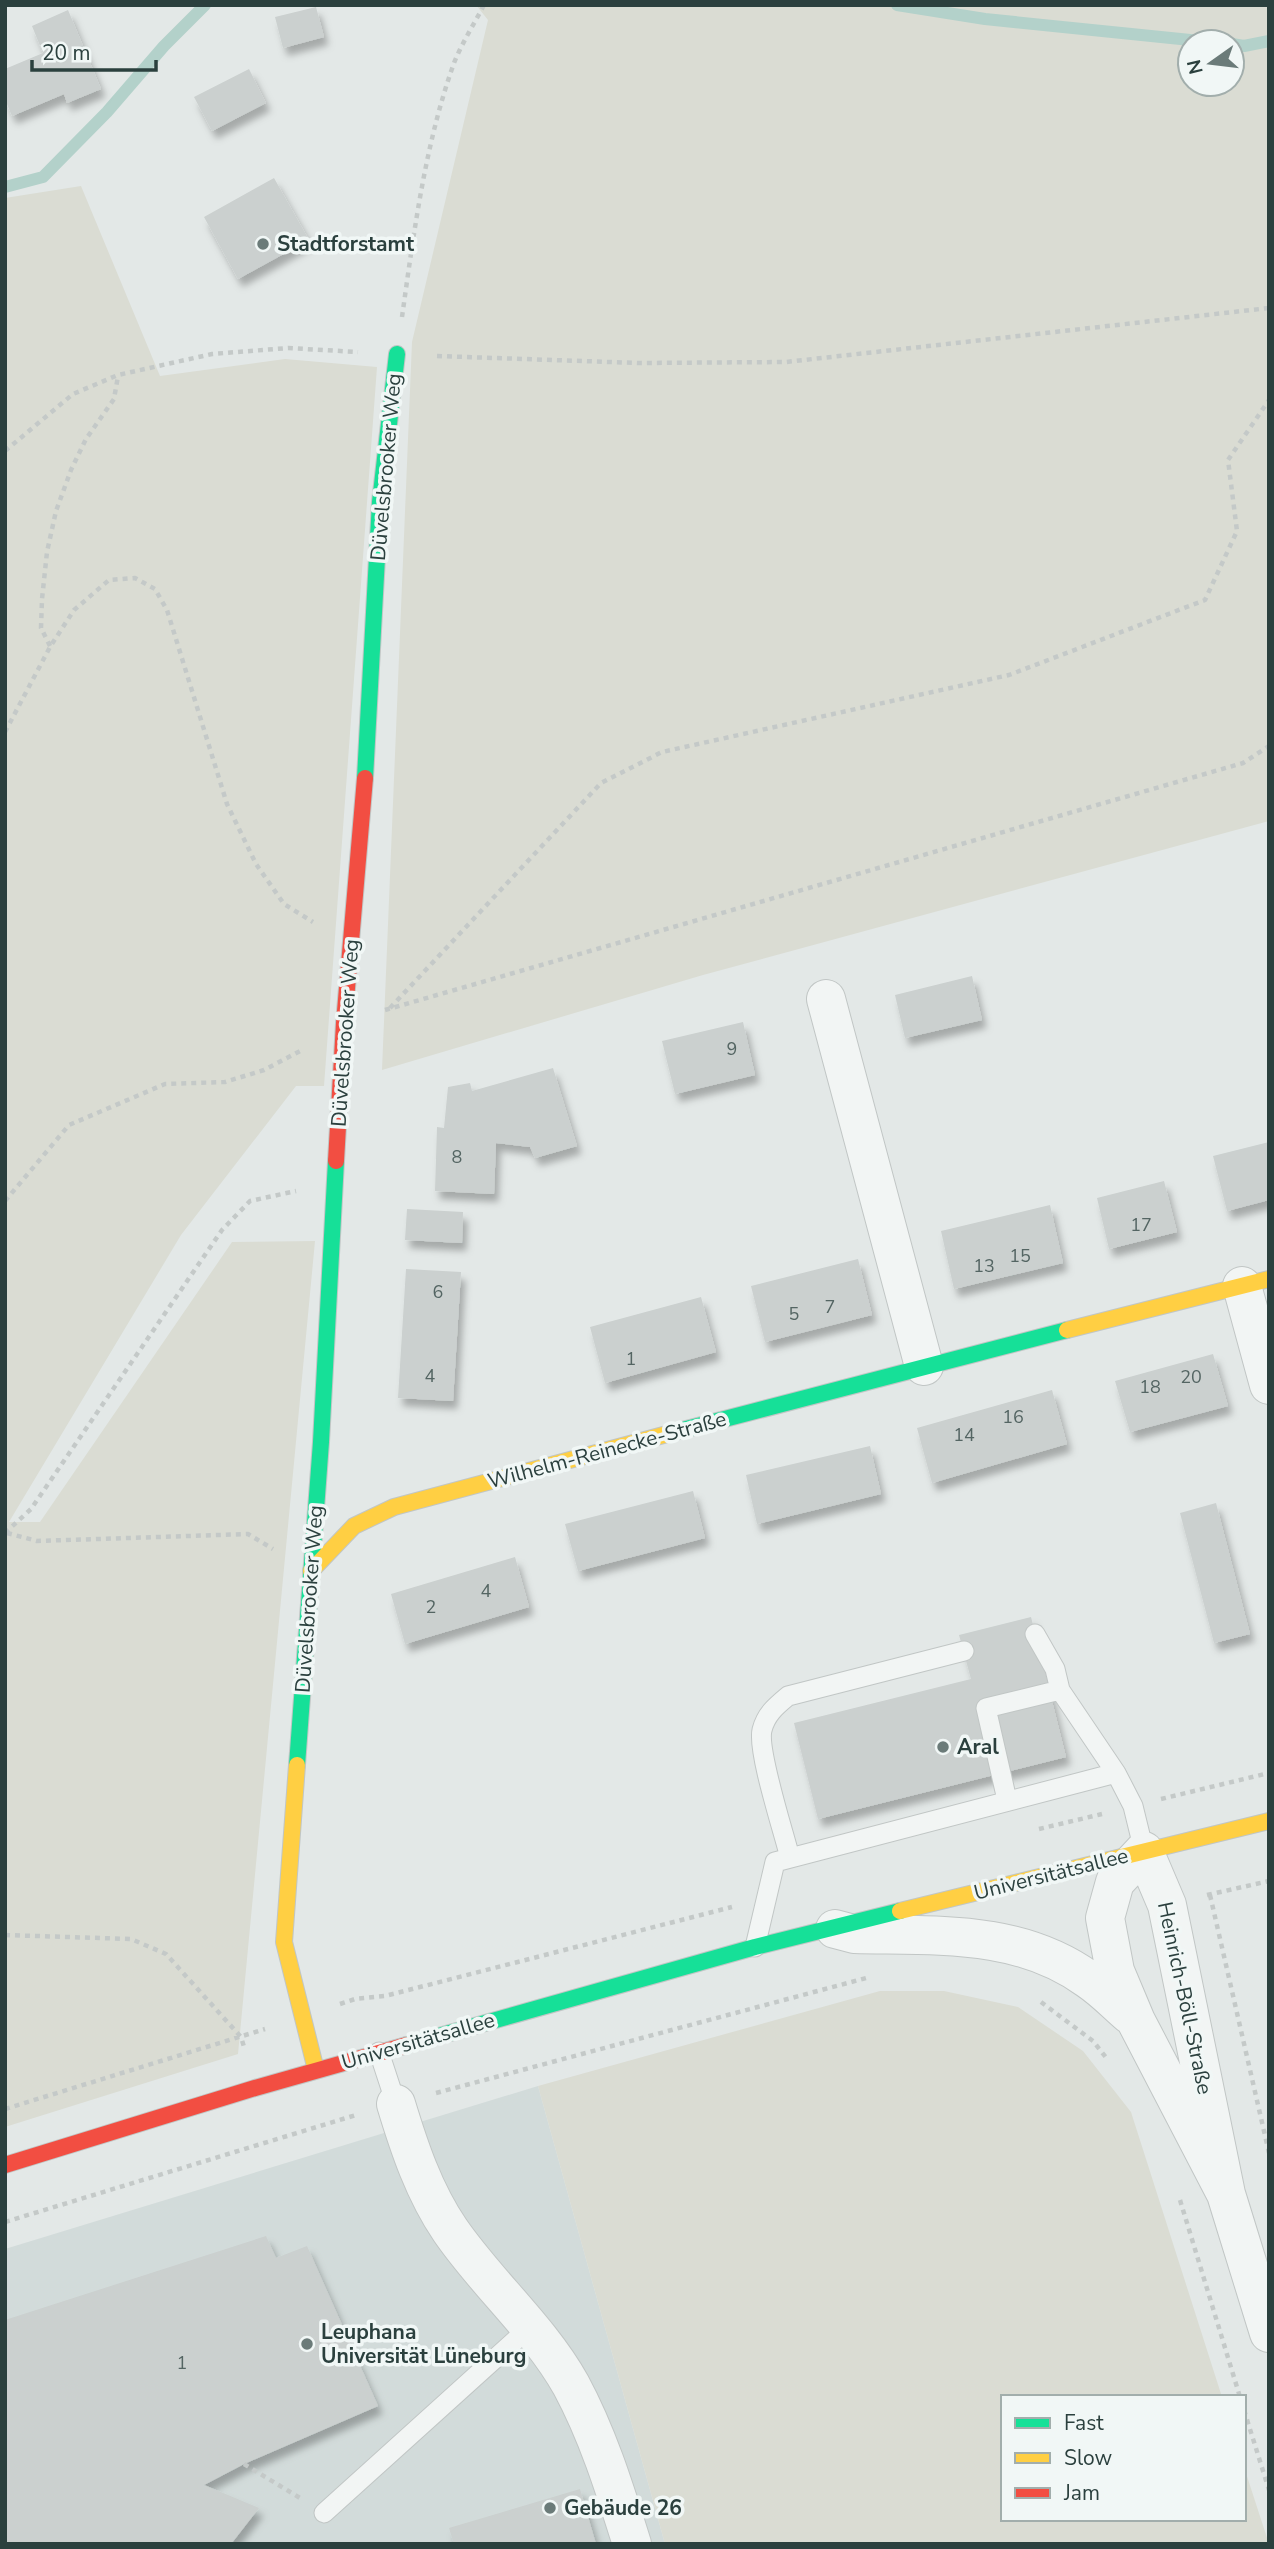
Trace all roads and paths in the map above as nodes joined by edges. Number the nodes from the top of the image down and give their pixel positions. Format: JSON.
{"nodes":[{"id":1,"x":484,"y":5,"type":"edge"},
{"id":2,"x":1269,"y":308,"type":"edge"},
{"id":3,"x":397,"y":354,"type":"junction"},
{"id":4,"x":118,"y":375,"type":"junction"},
{"id":5,"x":1269,"y":400,"type":"edge"},
{"id":6,"x":5,"y":452,"type":"edge"},
{"id":7,"x":50,"y":647,"type":"junction"},
{"id":8,"x":5,"y":732,"type":"edge"},
{"id":9,"x":1269,"y":746,"type":"edge"},
{"id":10,"x":352,"y":934,"type":"junction"},
{"id":11,"x":827,"y":999,"type":"dead end"},
{"id":12,"x":389,"y":1009,"type":"junction"},
{"id":13,"x":344,"y":1023,"type":"junction"},
{"id":14,"x":335,"y":1193,"type":"junction"},
{"id":15,"x":5,"y":1201,"type":"edge"},
{"id":16,"x":1255,"y":1283,"type":"edge"},
{"id":17,"x":924,"y":1366,"type":"junction"},
{"id":18,"x":1269,"y":1385,"type":"edge"},
{"id":19,"x":6,"y":1533,"type":"edge"},
{"id":20,"x":311,"y":1571,"type":"junction"},
{"id":21,"x":1035,"y":1634,"type":"dead end"},
{"id":22,"x":964,"y":1651,"type":"dead end"},
{"id":23,"x":1060,"y":1690,"type":"junction"},
{"id":24,"x":1116,"y":1773,"type":"junction"},
{"id":25,"x":1269,"y":1773,"type":"edge"},
{"id":26,"x":1007,"y":1801,"type":"junction"},
{"id":27,"x":1132,"y":1806,"type":"junction"},
{"id":28,"x":1269,"y":1821,"type":"edge"},
{"id":29,"x":1027,"y":1831,"type":"dead end"},
{"id":30,"x":1144,"y":1851,"type":"junction"},
{"id":31,"x":790,"y":1858,"type":"junction"},
{"id":32,"x":1269,"y":1881,"type":"edge"},
{"id":33,"x":767,"y":1898,"type":"junction"},
{"id":34,"x":833,"y":1928,"type":"junction"},
{"id":35,"x":5,"y":1935,"type":"edge"},
{"id":36,"x":755,"y":1947,"type":"junction"},
{"id":37,"x":878,"y":1975,"type":"dead end"},
{"id":38,"x":1038,"y":1999,"type":"dead end"},
{"id":39,"x":302,"y":2016,"type":"junction"},
{"id":40,"x":1136,"y":2021,"type":"junction"},
{"id":41,"x":241,"y":2037,"type":"junction"},
{"id":42,"x":379,"y":2052,"type":"junction"},
{"id":43,"x":316,"y":2070,"type":"junction"},
{"id":44,"x":1115,"y":2070,"type":"dead end"},
{"id":45,"x":255,"y":2088,"type":"junction"},
{"id":46,"x":396,"y":2104,"type":"junction"},
{"id":47,"x":5,"y":2109,"type":"edge"},
{"id":48,"x":1269,"y":2153,"type":"edge"},
{"id":49,"x":5,"y":2165,"type":"edge"},
{"id":50,"x":1179,"y":2194,"type":"dead end"},
{"id":51,"x":1226,"y":2194,"type":"junction"},
{"id":52,"x":5,"y":2222,"type":"edge"},
{"id":53,"x":530,"y":2327,"type":"junction"},
{"id":54,"x":1269,"y":2333,"type":"edge"},
{"id":55,"x":1239,"y":2395,"type":"edge"},
{"id":56,"x":1246,"y":2416,"type":"edge"},
{"id":57,"x":244,"y":2465,"type":"dead end"},
{"id":58,"x":1269,"y":2490,"type":"edge"},
{"id":59,"x":324,"y":2513,"type":"joint"},
{"id":60,"x":632,"y":2544,"type":"edge"}],
"edges":[{"from":1,"to":3,"type":"path","name":"Düvelsbrooker Weg"},
{"from":2,"to":3,"type":"path"},
{"from":3,"to":4,"type":"path"},
{"from":3,"to":10,"type":"street","name":"Düvelsbrooker Weg"},
{"from":4,"to":6,"type":"path"},
{"from":4,"to":7,"type":"path"},
{"from":5,"to":12,"type":"path"},
{"from":7,"to":8,"type":"path"},
{"from":7,"to":10,"type":"path"},
{"from":9,"to":12,"type":"path"},
{"from":10,"to":13,"type":"street","name":"Düvelsbrooker Weg"},
{"from":11,"to":17,"type":"street"},
{"from":12,"to":13,"type":"path"},
{"from":13,"to":14,"type":"street","name":"Düvelsbrooker Weg"},
{"from":13,"to":15,"type":"path"},
{"from":14,"to":19,"type":"path"},
{"from":14,"to":20,"type":"street","name":"Düvelsbrooker Weg"},
{"from":16,"to":17,"type":"street","name":"Wilhelm-Reinecke-Straße"},
{"from":16,"to":18,"type":"street","name":"Wilhelm-Reinecke-Straße"},
{"from":17,"to":20,"type":"street","name":"Wilhelm-Reinecke-Straße"},
{"from":19,"to":20,"type":"path"},
{"from":20,"to":39,"type":"street","name":"Düvelsbrooker Weg"},
{"from":21,"to":23,"type":"lane"},
{"from":22,"to":31,"type":"lane"},
{"from":23,"to":24,"type":"lane"},
{"from":23,"to":26,"type":"lane"},
{"from":24,"to":26,"type":"lane"},
{"from":24,"to":27,"type":"lane"},
{"from":25,"to":27,"type":"path"},
{"from":26,"to":31,"type":"lane"},
{"from":27,"to":29,"type":"path"},
{"from":27,"to":30,"type":"lane"},
{"from":28,"to":30,"type":"street","name":"Universitätsallee"},
{"from":30,"to":34,"type":"street","name":"Universitätsallee"},
{"from":30,"to":40,"type":"street","name":"Heinrich-Böll-Straße"},
{"from":30,"to":51,"type":"street","name":"Heinrich-Böll-Straße"},
{"from":31,"to":33,"type":"lane"},
{"from":32,"to":48,"type":"path"},
{"from":33,"to":36,"type":"lane"},
{"from":33,"to":39,"type":"path"},
{"from":34,"to":36,"type":"street","name":"Universitätsallee"},
{"from":34,"to":40,"type":"street","name":"Universitätsallee"},
{"from":35,"to":41,"type":"path"},
{"from":36,"to":42,"type":"street","name":"Universitätsallee"},
{"from":37,"to":46,"type":"path"},
{"from":38,"to":44,"type":"path"},
{"from":39,"to":41,"type":"path"},
{"from":39,"to":43,"type":"street","name":"Düvelsbrooker Weg"},
{"from":40,"to":51,"type":"street","name":"Heinrich-Böll-Straße"},
{"from":41,"to":45,"type":"path"},
{"from":41,"to":47,"type":"path"},
{"from":42,"to":43,"type":"street","name":"Universitätsallee"},
{"from":42,"to":46,"type":"lane"},
{"from":43,"to":45,"type":"street","name":"Universitätsallee"},
{"from":45,"to":49,"type":"street","name":"Universitätsallee"},
{"from":46,"to":52,"type":"path"},
{"from":46,"to":53,"type":"street"},
{"from":50,"to":55,"type":"path"},
{"from":51,"to":54,"type":"street","name":"Heinrich-Böll-Straße"},
{"from":53,"to":59,"type":"lane"},
{"from":53,"to":60,"type":"street"},
{"from":56,"to":58,"type":"path"},
{"from":57,"to":59,"type":"path"}]}
